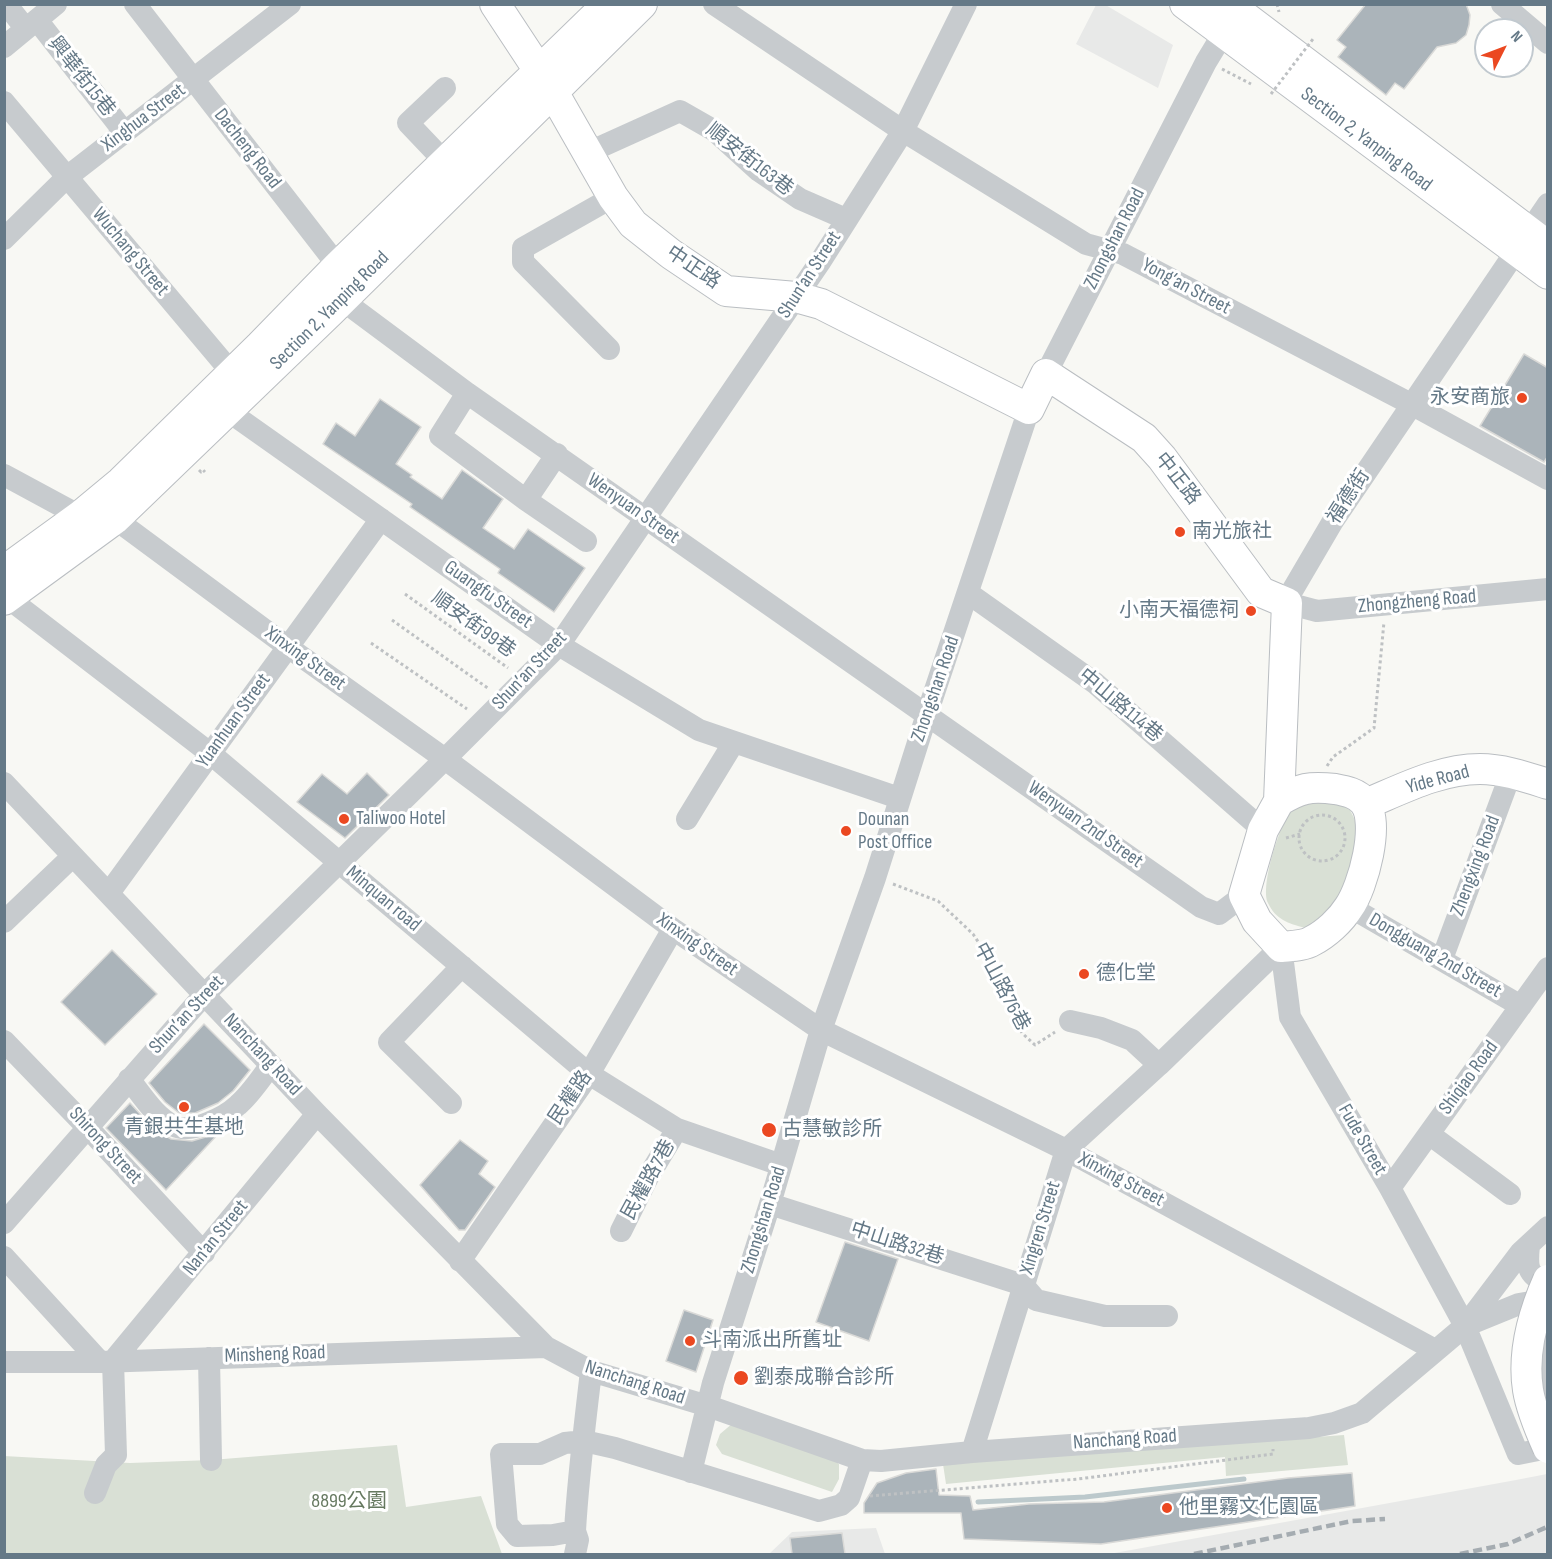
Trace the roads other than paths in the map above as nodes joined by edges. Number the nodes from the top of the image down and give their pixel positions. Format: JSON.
{"nodes":[{"id":1,"x":6,"y":4,"type":"edge"},
{"id":2,"x":56,"y":4,"type":"edge"},
{"id":3,"x":135,"y":4,"type":"edge"},
{"id":4,"x":290,"y":4,"type":"edge"},
{"id":5,"x":495,"y":4,"type":"edge"},
{"id":6,"x":609,"y":4,"type":"edge"},
{"id":7,"x":642,"y":4,"type":"edge"},
{"id":8,"x":714,"y":4,"type":"edge"},
{"id":9,"x":966,"y":4,"type":"edge"},
{"id":10,"x":1185,"y":4,"type":"edge"},
{"id":11,"x":1502,"y":4,"type":"edge"},
{"id":12,"x":1233,"y":13,"type":"edge"},
{"id":13,"x":31,"y":25,"type":"junction"},
{"id":14,"x":1548,"y":43,"type":"edge"},
{"id":15,"x":4,"y":46,"type":"edge"},
{"id":16,"x":194,"y":80,"type":"junction"},
{"id":17,"x":546,"y":81,"type":"junction"},
{"id":18,"x":446,"y":88,"type":"dead end"},
{"id":19,"x":4,"y":102,"type":"edge"},
{"id":20,"x":903,"y":131,"type":"junction"},
{"id":21,"x":125,"y":133,"type":"junction"},
{"id":22,"x":587,"y":153,"type":"junction"},
{"id":23,"x":446,"y":163,"type":"junction"},
{"id":24,"x":67,"y":177,"type":"junction"},
{"id":25,"x":613,"y":197,"type":"junction"},
{"id":26,"x":1548,"y":204,"type":"edge"},
{"id":27,"x":846,"y":219,"type":"junction"},
{"id":28,"x":4,"y":239,"type":"edge"},
{"id":29,"x":1531,"y":242,"type":"edge"},
{"id":30,"x":1109,"y":250,"type":"junction"},
{"id":31,"x":338,"y":266,"type":"junction"},
{"id":32,"x":1548,"y":274,"type":"edge"},
{"id":33,"x":796,"y":297,"type":"junction"},
{"id":34,"x":342,"y":300,"type":"junction"},
{"id":35,"x":609,"y":349,"type":"dead end"},
{"id":36,"x":232,"y":373,"type":"junction"},
{"id":37,"x":1046,"y":374,"type":"junction"},
{"id":38,"x":467,"y":393,"type":"junction"},
{"id":39,"x":1411,"y":404,"type":"junction"},
{"id":40,"x":1029,"y":409,"type":"junction"},
{"id":41,"x":228,"y":411,"type":"junction"},
{"id":42,"x":557,"y":454,"type":"junction"},
{"id":43,"x":4,"y":475,"type":"edge"},
{"id":44,"x":1548,"y":478,"type":"edge"},
{"id":45,"x":526,"y":500,"type":"junction"},
{"id":46,"x":80,"y":516,"type":"junction"},
{"id":47,"x":645,"y":518,"type":"junction"},
{"id":48,"x":115,"y":519,"type":"junction"},
{"id":49,"x":381,"y":519,"type":"junction"},
{"id":50,"x":586,"y":541,"type":"dead end"},
{"id":51,"x":1548,"y":589,"type":"edge"},
{"id":52,"x":5,"y":591,"type":"edge"},
{"id":53,"x":968,"y":593,"type":"junction"},
{"id":54,"x":1287,"y":603,"type":"junction"},
{"id":55,"x":559,"y":645,"type":"junction"},
{"id":56,"x":288,"y":647,"type":"junction"},
{"id":57,"x":927,"y":714,"type":"junction"},
{"id":58,"x":734,"y":742,"type":"junction"},
{"id":59,"x":211,"y":754,"type":"junction"},
{"id":60,"x":445,"y":759,"type":"junction"},
{"id":61,"x":1511,"y":773,"type":"junction"},
{"id":62,"x":4,"y":783,"type":"edge"},
{"id":63,"x":1548,"y":784,"type":"edge"},
{"id":64,"x":900,"y":798,"type":"junction"},
{"id":65,"x":1279,"y":801,"type":"junction"},
{"id":66,"x":1366,"y":804,"type":"junction"},
{"id":67,"x":687,"y":819,"type":"dead end"},
{"id":68,"x":1263,"y":830,"type":"junction"},
{"id":69,"x":73,"y":856,"type":"junction"},
{"id":70,"x":339,"y":861,"type":"junction"},
{"id":71,"x":109,"y":893,"type":"junction"},
{"id":72,"x":1244,"y":895,"type":"junction"},
{"id":73,"x":1350,"y":907,"type":"junction"},
{"id":74,"x":4,"y":922,"type":"edge"},
{"id":75,"x":673,"y":929,"type":"junction"},
{"id":76,"x":1281,"y":948,"type":"junction"},
{"id":77,"x":1442,"y":959,"type":"junction"},
{"id":78,"x":462,"y":966,"type":"junction"},
{"id":79,"x":1548,"y":968,"type":"edge"},
{"id":80,"x":204,"y":995,"type":"junction"},
{"id":81,"x":1521,"y":1006,"type":"junction"},
{"id":82,"x":1070,"y":1022,"type":"road end"},
{"id":83,"x":821,"y":1030,"type":"junction"},
{"id":84,"x":4,"y":1041,"type":"edge"},
{"id":85,"x":272,"y":1065,"type":"junction"},
{"id":86,"x":1159,"y":1065,"type":"junction"},
{"id":87,"x":589,"y":1074,"type":"junction"},
{"id":88,"x":129,"y":1079,"type":"junction"},
{"id":89,"x":451,"y":1104,"type":"dead end"},
{"id":90,"x":316,"y":1114,"type":"junction"},
{"id":91,"x":88,"y":1128,"type":"junction"},
{"id":92,"x":677,"y":1129,"type":"junction"},
{"id":93,"x":1429,"y":1134,"type":"junction"},
{"id":94,"x":1066,"y":1150,"type":"junction"},
{"id":95,"x":782,"y":1166,"type":"junction"},
{"id":96,"x":1390,"y":1188,"type":"junction"},
{"id":97,"x":1510,"y":1194,"type":"dead end"},
{"id":98,"x":770,"y":1204,"type":"junction"},
{"id":99,"x":4,"y":1223,"type":"edge"},
{"id":100,"x":1548,"y":1227,"type":"edge"},
{"id":101,"x":621,"y":1231,"type":"dead end"},
{"id":102,"x":1529,"y":1245,"type":"junction"},
{"id":103,"x":204,"y":1253,"type":"junction"},
{"id":104,"x":4,"y":1257,"type":"edge"},
{"id":105,"x":460,"y":1261,"type":"junction"},
{"id":106,"x":1548,"y":1282,"type":"edge"},
{"id":107,"x":1023,"y":1285,"type":"junction"},
{"id":108,"x":1548,"y":1299,"type":"edge"},
{"id":109,"x":1548,"y":1312,"type":"edge"},
{"id":110,"x":1167,"y":1316,"type":"dead end"},
{"id":111,"x":1465,"y":1326,"type":"junction"},
{"id":112,"x":546,"y":1347,"type":"junction"},
{"id":113,"x":1435,"y":1350,"type":"junction"},
{"id":114,"x":208,"y":1358,"type":"junction"},
{"id":115,"x":107,"y":1361,"type":"junction"},
{"id":116,"x":4,"y":1362,"type":"edge"},
{"id":117,"x":591,"y":1371,"type":"junction"},
{"id":118,"x":1548,"y":1395,"type":"edge"},
{"id":119,"x":708,"y":1406,"type":"junction"},
{"id":120,"x":584,"y":1441,"type":"junction"},
{"id":121,"x":1548,"y":1448,"type":"edge"},
{"id":122,"x":972,"y":1452,"type":"junction"},
{"id":123,"x":211,"y":1460,"type":"dead end"},
{"id":124,"x":862,"y":1460,"type":"junction"},
{"id":125,"x":691,"y":1472,"type":"junction"},
{"id":126,"x":95,"y":1493,"type":"dead end"},
{"id":127,"x":575,"y":1531,"type":"junction"},
{"id":128,"x":575,"y":1554,"type":"edge"}],
"edges":[{"from":1,"to":13,"type":"street","name":"興華街15巷"},
{"from":2,"to":13,"type":"street"},
{"from":3,"to":16,"type":"street","name":"Dacheng Road"},
{"from":4,"to":16,"type":"street","name":"Xinghua Street"},
{"from":5,"to":17,"type":"main road","name":"中正路"},
{"from":6,"to":17,"type":"main road","name":"Section 2, Yanping Road"},
{"from":7,"to":17,"type":"main road","name":"Section 2, Yanping Road"},
{"from":8,"to":20,"type":"street","name":"Yong’an Street"},
{"from":9,"to":20,"type":"street","name":"Shun’an Street"},
{"from":10,"to":12,"type":"main road","name":"Section 2, Yanping Road"},
{"from":11,"to":14,"type":"street"},
{"from":12,"to":29,"type":"main road","name":"Section 2, Yanping Road"},
{"from":12,"to":30,"type":"street","name":"Zhongshan Road"},
{"from":13,"to":15,"type":"street"},
{"from":13,"to":21,"type":"street","name":"興華街15巷"},
{"from":16,"to":21,"type":"street","name":"Xinghua Street"},
{"from":16,"to":31,"type":"street","name":"Dacheng Road"},
{"from":17,"to":22,"type":"main road","name":"中正路"},
{"from":17,"to":23,"type":"main road","name":"Section 2, Yanping Road"},
{"from":17,"to":34,"type":"main road","name":"Section 2, Yanping Road"},
{"from":18,"to":23,"type":"street"},
{"from":19,"to":24,"type":"street","name":"Wuchang Street"},
{"from":20,"to":27,"type":"street","name":"Shun’an Street"},
{"from":20,"to":30,"type":"street","name":"Yong’an Street"},
{"from":21,"to":24,"type":"street","name":"Xinghua Street"},
{"from":22,"to":25,"type":"main road","name":"中正路"},
{"from":22,"to":27,"type":"street","name":"順安街163巷"},
{"from":23,"to":31,"type":"main road","name":"Section 2, Yanping Road"},
{"from":24,"to":28,"type":"street","name":"Xinghua Street"},
{"from":24,"to":36,"type":"street","name":"Wuchang Street"},
{"from":25,"to":33,"type":"main road","name":"中正路"},
{"from":25,"to":35,"type":"street"},
{"from":26,"to":29,"type":"street"},
{"from":27,"to":33,"type":"street","name":"Shun’an Street"},
{"from":29,"to":32,"type":"main road","name":"Section 2, Yanping Road"},
{"from":29,"to":39,"type":"street","name":"福德街"},
{"from":30,"to":37,"type":"street","name":"Zhongshan Road"},
{"from":30,"to":39,"type":"street","name":"Yong’an Street"},
{"from":31,"to":34,"type":"street"},
{"from":31,"to":36,"type":"main road","name":"Section 2, Yanping Road"},
{"from":33,"to":40,"type":"main road","name":"中正路"},
{"from":33,"to":47,"type":"street","name":"Shun’an Street"},
{"from":34,"to":38,"type":"street","name":"Wenyuan Street"},
{"from":34,"to":41,"type":"main road","name":"Section 2, Yanping Road"},
{"from":36,"to":41,"type":"street"},
{"from":36,"to":46,"type":"main road","name":"Section 2, Yanping Road"},
{"from":37,"to":40,"type":"main road","name":"Zhongshan Road"},
{"from":37,"to":54,"type":"main road","name":"中正路"},
{"from":38,"to":42,"type":"street","name":"Wenyuan Street"},
{"from":38,"to":45,"type":"street"},
{"from":39,"to":44,"type":"street","name":"Yong’an Street"},
{"from":39,"to":54,"type":"street","name":"福德街"},
{"from":40,"to":53,"type":"street","name":"Zhongshan Road"},
{"from":41,"to":48,"type":"main road","name":"Section 2, Yanping Road"},
{"from":41,"to":49,"type":"street","name":"Guangfu Street"},
{"from":42,"to":45,"type":"street"},
{"from":42,"to":47,"type":"street","name":"Wenyuan Street"},
{"from":43,"to":46,"type":"street"},
{"from":45,"to":50,"type":"street"},
{"from":46,"to":48,"type":"street"},
{"from":46,"to":52,"type":"main road","name":"Section 2, Yanping Road"},
{"from":47,"to":55,"type":"street","name":"Shun’an Street"},
{"from":47,"to":57,"type":"street","name":"Wenyuan Street"},
{"from":48,"to":52,"type":"main road","name":"Section 2, Yanping Road"},
{"from":48,"to":56,"type":"street","name":"Xinxing Street"},
{"from":49,"to":55,"type":"street","name":"Guangfu Street"},
{"from":49,"to":56,"type":"street","name":"Yuanhuan Street"},
{"from":51,"to":54,"type":"street","name":"Zhongzheng Road"},
{"from":52,"to":59,"type":"street","name":"Minquan road"},
{"from":53,"to":57,"type":"street","name":"Zhongshan Road"},
{"from":53,"to":68,"type":"street","name":"中山路114巷"},
{"from":54,"to":65,"type":"main road","name":"福德街"},
{"from":55,"to":58,"type":"street","name":"Guangfu Street"},
{"from":55,"to":60,"type":"street","name":"Shun’an Street"},
{"from":56,"to":59,"type":"street","name":"Yuanhuan Street"},
{"from":56,"to":60,"type":"street","name":"Xinxing Street"},
{"from":57,"to":64,"type":"street","name":"Zhongshan Road"},
{"from":57,"to":72,"type":"street","name":"Wenyuan 2nd Street"},
{"from":58,"to":64,"type":"street","name":"Guangfu Street"},
{"from":58,"to":67,"type":"street"},
{"from":59,"to":70,"type":"street","name":"Minquan road"},
{"from":59,"to":71,"type":"street","name":"Yuanhuan Street"},
{"from":60,"to":70,"type":"street","name":"Shun’an Street"},
{"from":60,"to":75,"type":"street","name":"Xinxing Street"},
{"from":61,"to":63,"type":"main road","name":"Yide Road"},
{"from":61,"to":66,"type":"main road","name":"Yide Road"},
{"from":61,"to":77,"type":"street","name":"Zhengxing Road"},
{"from":62,"to":69,"type":"street","name":"Nanchang Road"},
{"from":64,"to":83,"type":"street","name":"Zhongshan Road"},
{"from":65,"to":66,"type":"main road"},
{"from":65,"to":68,"type":"main road"},
{"from":66,"to":73,"type":"main road"},
{"from":68,"to":72,"type":"main road"},
{"from":69,"to":71,"type":"street","name":"Nanchang Road"},
{"from":69,"to":74,"type":"street"},
{"from":70,"to":78,"type":"street","name":"Minquan road"},
{"from":70,"to":80,"type":"street","name":"Shun’an Street"},
{"from":71,"to":80,"type":"street","name":"Nanchang Road"},
{"from":72,"to":76,"type":"main road"},
{"from":73,"to":76,"type":"main road"},
{"from":73,"to":77,"type":"street","name":"Dongguang 2nd Street"},
{"from":75,"to":83,"type":"street","name":"Xinxing Street"},
{"from":75,"to":87,"type":"street","name":"民權路"},
{"from":76,"to":86,"type":"street","name":"Xingren Street"},
{"from":76,"to":96,"type":"street","name":"Fude Street"},
{"from":77,"to":81,"type":"street","name":"Dongguang 2nd Street"},
{"from":78,"to":87,"type":"street","name":"Minquan road"},
{"from":78,"to":89,"type":"street"},
{"from":79,"to":81,"type":"street","name":"Shiqiao Road"},
{"from":80,"to":85,"type":"street","name":"Nanchang Road"},
{"from":80,"to":88,"type":"street","name":"Shun’an Street"},
{"from":81,"to":93,"type":"street","name":"Shiqiao Road"},
{"from":82,"to":86,"type":"street"},
{"from":83,"to":94,"type":"street","name":"Xinxing Street"},
{"from":83,"to":95,"type":"street","name":"Zhongshan Road"},
{"from":84,"to":91,"type":"street","name":"Shirong Street"},
{"from":85,"to":88,"type":"street"},
{"from":85,"to":90,"type":"street","name":"Nanchang Road"},
{"from":86,"to":94,"type":"street","name":"Xingren Street"},
{"from":87,"to":92,"type":"street","name":"Minquan road"},
{"from":87,"to":105,"type":"street","name":"民權路"},
{"from":88,"to":91,"type":"street","name":"Shun’an Street"},
{"from":90,"to":103,"type":"street","name":"Nan'an Street"},
{"from":90,"to":105,"type":"street","name":"Nanchang Road"},
{"from":91,"to":99,"type":"street","name":"Shun’an Street"},
{"from":91,"to":103,"type":"street","name":"Shirong Street"},
{"from":92,"to":95,"type":"street","name":"Minquan road"},
{"from":92,"to":101,"type":"street","name":"民權路7巷"},
{"from":93,"to":96,"type":"street","name":"Shiqiao Road"},
{"from":93,"to":97,"type":"street"},
{"from":94,"to":107,"type":"street","name":"Xingren Street"},
{"from":94,"to":113,"type":"street","name":"Xinxing Street"},
{"from":95,"to":98,"type":"street","name":"Zhongshan Road"},
{"from":96,"to":111,"type":"street","name":"Fude Street"},
{"from":98,"to":107,"type":"street","name":"中山路32巷"},
{"from":98,"to":119,"type":"street","name":"Zhongshan Road"},
{"from":100,"to":102,"type":"street"},
{"from":102,"to":106,"type":"street"},
{"from":102,"to":111,"type":"street"},
{"from":103,"to":115,"type":"street","name":"Nan'an Street"},
{"from":104,"to":115,"type":"street"},
{"from":105,"to":112,"type":"street","name":"Nanchang Road"},
{"from":106,"to":121,"type":"main road","bridge":true},
{"from":107,"to":110,"type":"street","name":"中山路32巷"},
{"from":107,"to":122,"type":"street","name":"Xingren Street"},
{"from":108,"to":111,"type":"street"},
{"from":109,"to":118,"type":"street"},
{"from":111,"to":113,"type":"street","name":"Nanchang Road"},
{"from":111,"to":121,"type":"street","name":"Fude Street"},
{"from":112,"to":114,"type":"street","name":"Minsheng Road"},
{"from":112,"to":117,"type":"street","name":"Nanchang Road"},
{"from":113,"to":122,"type":"street","name":"Nanchang Road"},
{"from":114,"to":115,"type":"street","name":"Minsheng Road"},
{"from":114,"to":123,"type":"street"},
{"from":115,"to":116,"type":"street","name":"Minsheng Road"},
{"from":115,"to":126,"type":"street"},
{"from":117,"to":119,"type":"street","name":"Nanchang Road"},
{"from":117,"to":120,"type":"street"},
{"from":119,"to":124,"type":"street","name":"Nanchang Road"},
{"from":119,"to":125,"type":"street","name":"Zhongshan Road"},
{"from":120,"to":125,"type":"street"},
{"from":120,"to":127,"type":"street"},
{"from":120,"to":127,"type":"street"},
{"from":122,"to":124,"type":"street","name":"Nanchang Road"},
{"from":124,"to":125,"type":"street"},
{"from":127,"to":128,"type":"street"}]}
